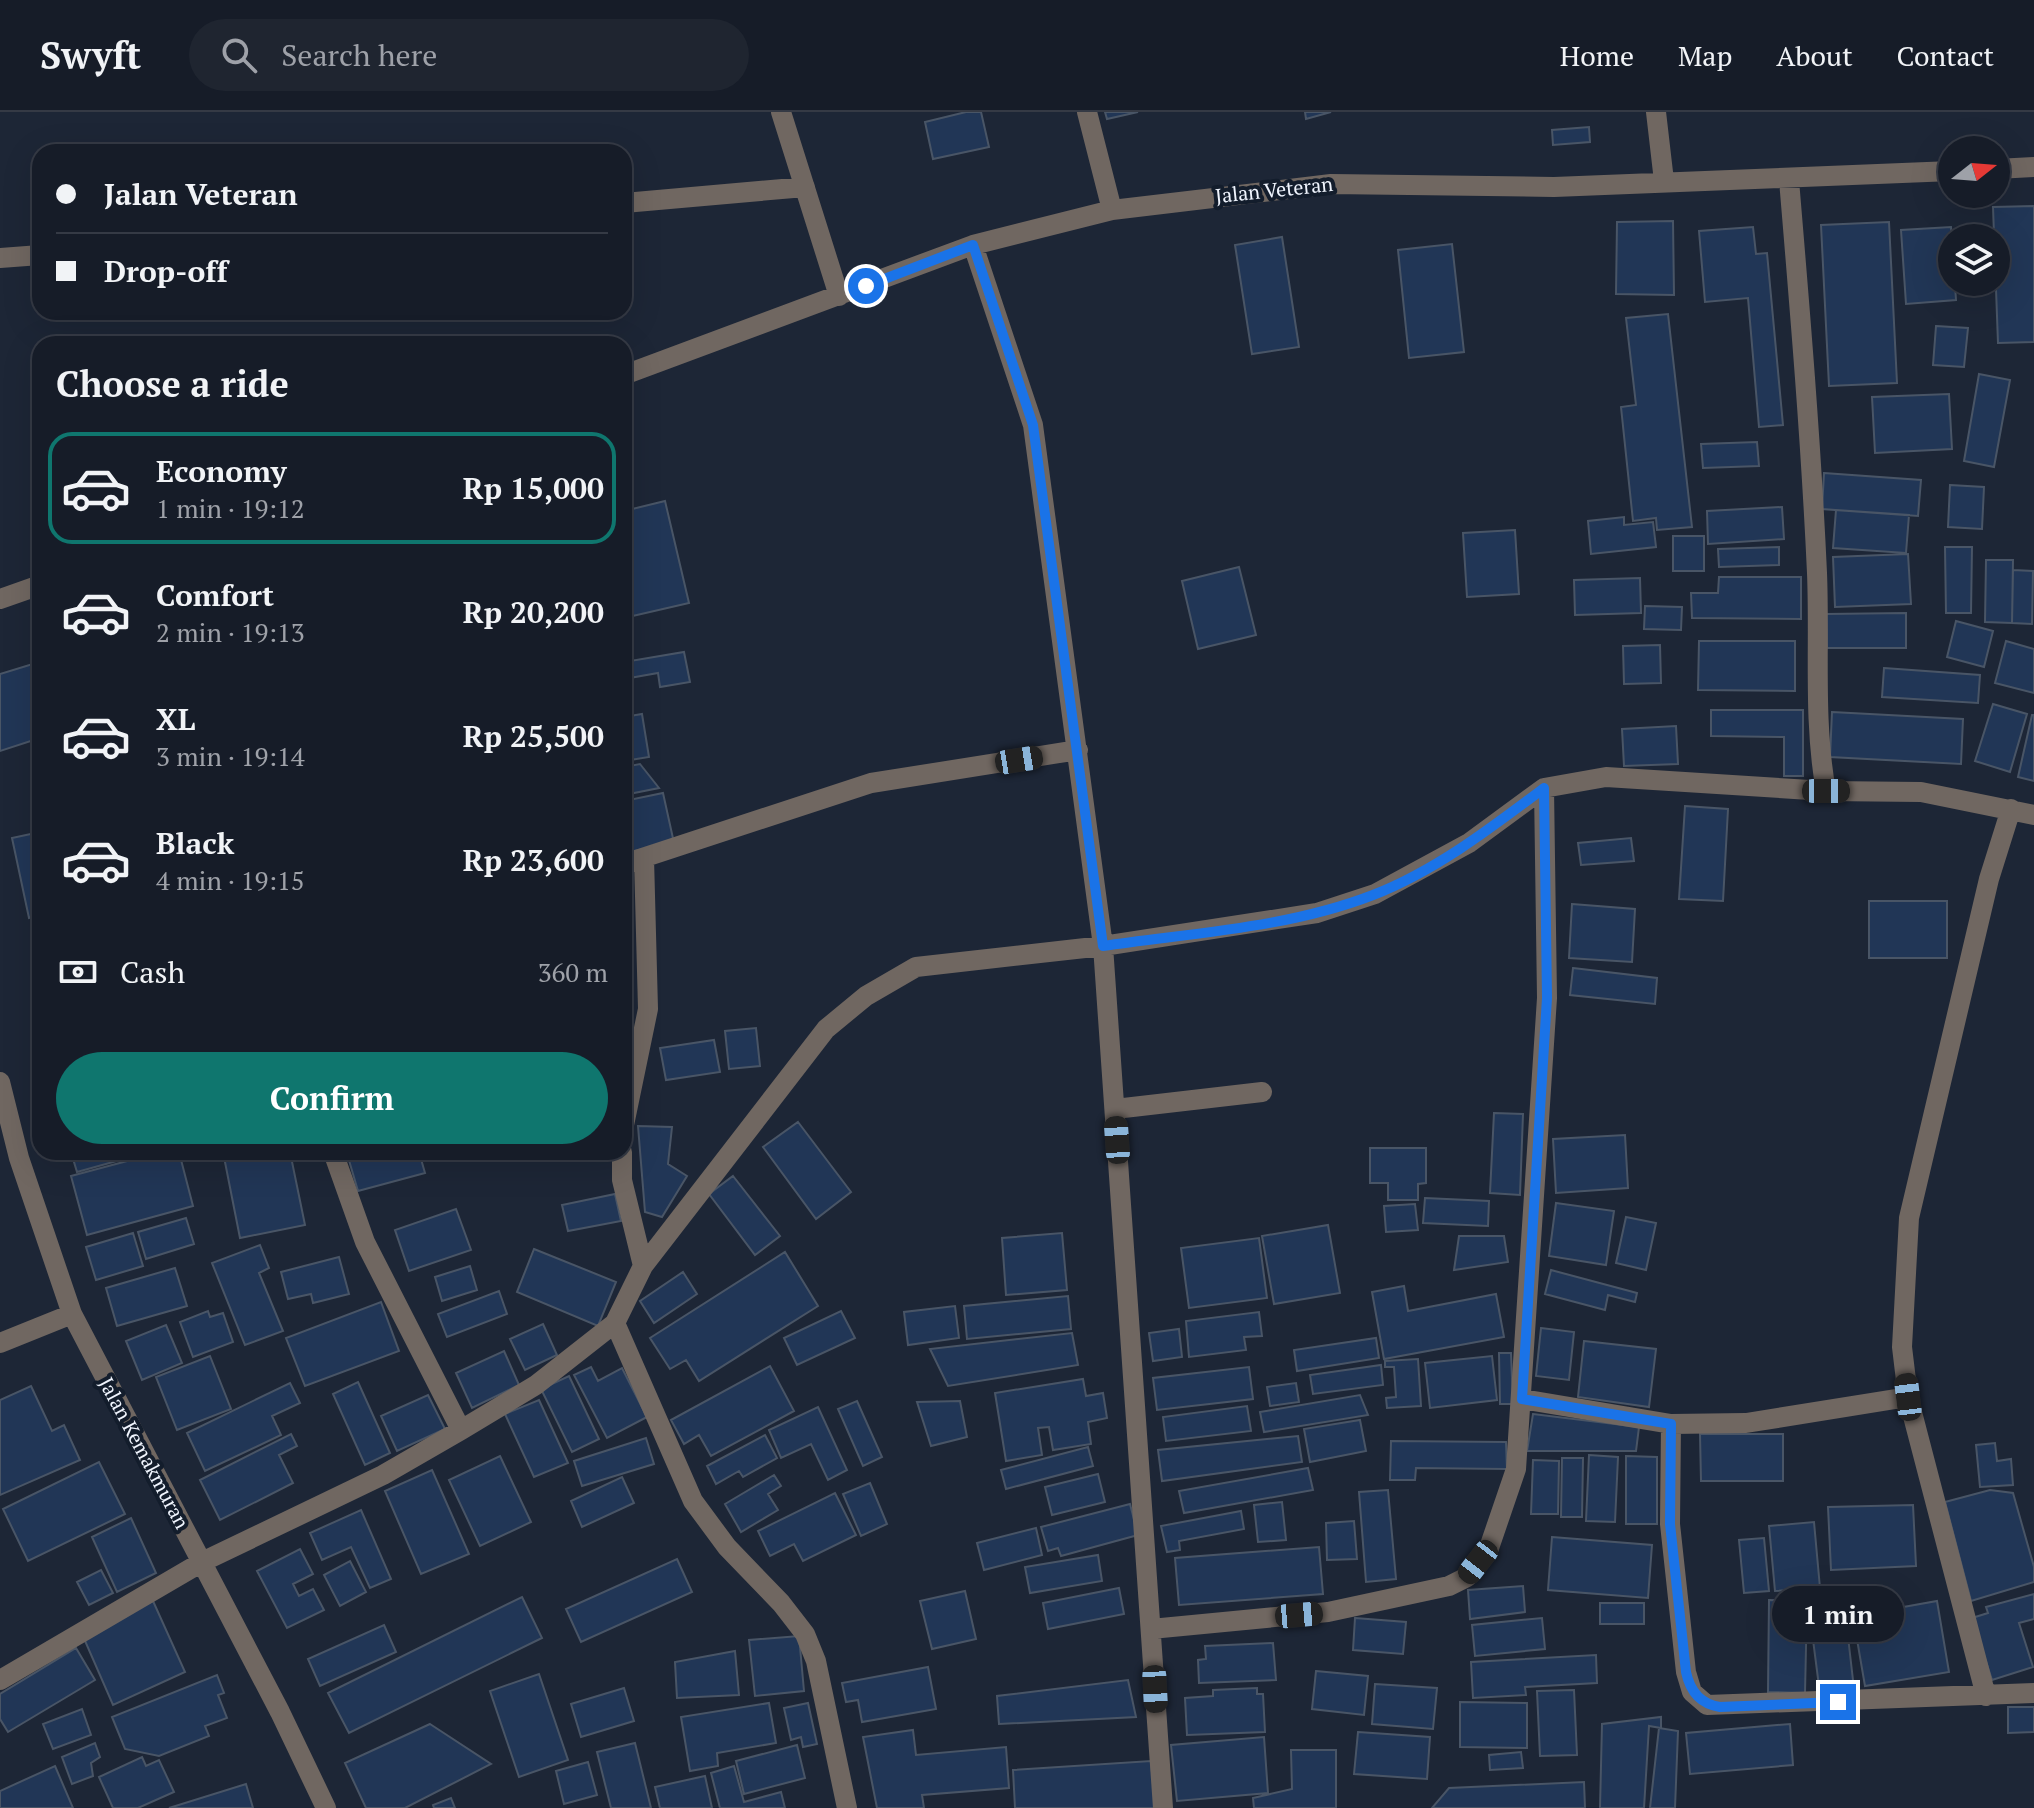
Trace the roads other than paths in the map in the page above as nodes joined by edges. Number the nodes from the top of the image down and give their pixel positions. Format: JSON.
{"nodes":[{"id":1,"x":781,"y":112,"type":"edge"},
{"id":2,"x":1087,"y":112,"type":"edge"},
{"id":3,"x":1656,"y":112,"type":"edge"},
{"id":4,"x":2034,"y":167,"type":"edge"},
{"id":5,"x":2010,"y":168,"type":"edge"},
{"id":6,"x":1938,"y":172,"type":"edge"},
{"id":7,"x":1789,"y":180,"type":"junction"},
{"id":8,"x":1664,"y":181,"type":"junction"},
{"id":9,"x":805,"y":187,"type":"junction"},
{"id":10,"x":632,"y":202,"type":"edge"},
{"id":11,"x":1112,"y":210,"type":"junction"},
{"id":12,"x":973,"y":245,"type":"junction"},
{"id":13,"x":32,"y":256,"type":"edge"},
{"id":14,"x":0,"y":258,"type":"edge"},
{"id":15,"x":839,"y":296,"type":"junction"},
{"id":16,"x":632,"y":372,"type":"edge"},
{"id":17,"x":32,"y":588,"type":"edge"},
{"id":18,"x":0,"y":599,"type":"edge"},
{"id":19,"x":1078,"y":750,"type":"junction"},
{"id":20,"x":1544,"y":788,"type":"junction"},
{"id":21,"x":1826,"y":791,"type":"junction"},
{"id":22,"x":2011,"y":809,"type":"junction"},
{"id":23,"x":2034,"y":815,"type":"edge"},
{"id":24,"x":644,"y":858,"type":"junction"},
{"id":25,"x":632,"y":862,"type":"edge"},
{"id":26,"x":1103,"y":946,"type":"junction"},
{"id":27,"x":0,"y":1082,"type":"edge"},
{"id":28,"x":632,"y":1086,"type":"edge"},
{"id":29,"x":1262,"y":1092,"type":"dead end"},
{"id":30,"x":1115,"y":1109,"type":"junction"},
{"id":31,"x":336,"y":1160,"type":"edge"},
{"id":32,"x":622,"y":1160,"type":"edge"},
{"id":33,"x":643,"y":1266,"type":"junction"},
{"id":34,"x":72,"y":1314,"type":"junction"},
{"id":35,"x":615,"y":1323,"type":"junction"},
{"id":36,"x":0,"y":1343,"type":"edge"},
{"id":37,"x":1908,"y":1397,"type":"junction"},
{"id":38,"x":1522,"y":1399,"type":"junction"},
{"id":39,"x":1671,"y":1424,"type":"junction"},
{"id":40,"x":461,"y":1430,"type":"junction"},
{"id":41,"x":202,"y":1562,"type":"junction"},
{"id":42,"x":1151,"y":1629,"type":"junction"},
{"id":43,"x":0,"y":1680,"type":"edge"},
{"id":44,"x":2034,"y":1693,"type":"edge"},
{"id":45,"x":1986,"y":1696,"type":"junction"},
{"id":46,"x":326,"y":1808,"type":"edge"},
{"id":47,"x":847,"y":1808,"type":"edge"},
{"id":48,"x":1163,"y":1808,"type":"edge"}],
"edges":[{"from":1,"to":9,"type":"street"},
{"from":2,"to":11,"type":"street"},
{"from":3,"to":8,"type":"street"},
{"from":4,"to":5,"type":"street"},
{"from":6,"to":7,"type":"street","name":"Jalan Veteran"},
{"from":7,"to":8,"type":"street","name":"Jalan Veteran"},
{"from":7,"to":21,"type":"street"},
{"from":8,"to":11,"type":"street","name":"Jalan Veteran"},
{"from":9,"to":10,"type":"street"},
{"from":9,"to":15,"type":"street"},
{"from":11,"to":12,"type":"street","name":"Jalan Veteran"},
{"from":12,"to":15,"type":"street","name":"Jalan Veteran"},
{"from":12,"to":19,"type":"street"},
{"from":13,"to":14,"type":"street"},
{"from":15,"to":16,"type":"street","name":"Jalan Veteran"},
{"from":17,"to":18,"type":"street"},
{"from":19,"to":24,"type":"street"},
{"from":19,"to":26,"type":"street"},
{"from":20,"to":21,"type":"street"},
{"from":20,"to":26,"type":"street"},
{"from":20,"to":38,"type":"street"},
{"from":21,"to":22,"type":"street"},
{"from":22,"to":23,"type":"street"},
{"from":22,"to":37,"type":"street"},
{"from":24,"to":25,"type":"street"},
{"from":24,"to":28,"type":"street"},
{"from":26,"to":30,"type":"street"},
{"from":26,"to":33,"type":"street"},
{"from":27,"to":34,"type":"street","name":"Jalan Kemakmuran"},
{"from":29,"to":30,"type":"street"},
{"from":30,"to":42,"type":"street"},
{"from":31,"to":40,"type":"street"},
{"from":32,"to":33,"type":"street"},
{"from":33,"to":35,"type":"street"},
{"from":34,"to":36,"type":"street"},
{"from":34,"to":41,"type":"street","name":"Jalan Kemakmuran"},
{"from":35,"to":40,"type":"street"},
{"from":35,"to":47,"type":"street"},
{"from":37,"to":39,"type":"street"},
{"from":37,"to":45,"type":"street"},
{"from":38,"to":39,"type":"street"},
{"from":38,"to":42,"type":"street"},
{"from":39,"to":45,"type":"street"},
{"from":40,"to":41,"type":"street"},
{"from":41,"to":43,"type":"street"},
{"from":41,"to":46,"type":"street","name":"Jalan Kemakmuran"},
{"from":42,"to":48,"type":"street"},
{"from":44,"to":45,"type":"street"}]}
